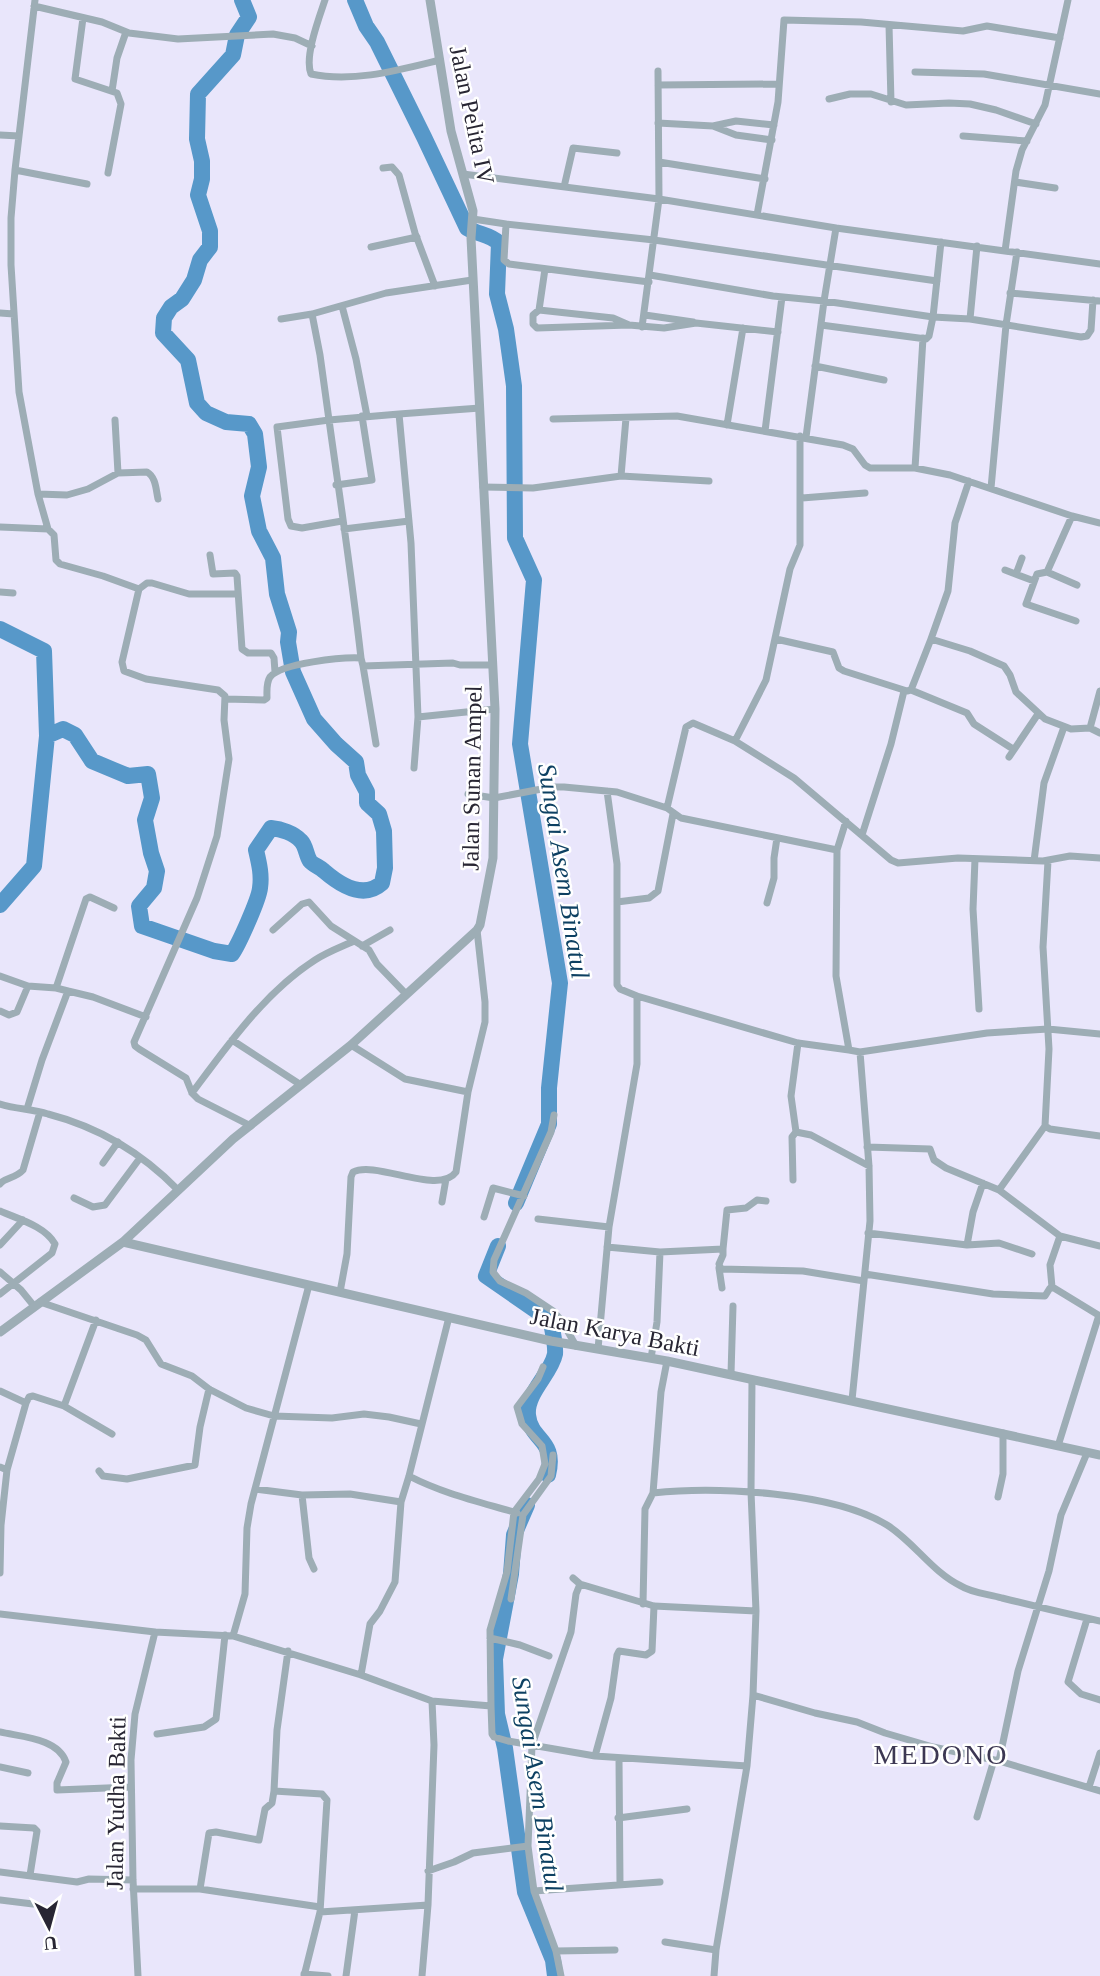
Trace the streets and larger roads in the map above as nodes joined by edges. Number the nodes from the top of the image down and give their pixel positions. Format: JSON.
{"nodes":[{"id":1,"x":324,"y":0,"type":"edge"},
{"id":2,"x":430,"y":0,"type":"edge"},
{"id":3,"x":1068,"y":0,"type":"edge"},
{"id":4,"x":35,"y":3,"type":"edge"},
{"id":5,"x":83,"y":18,"type":"junction"},
{"id":6,"x":889,"y":24,"type":"junction"},
{"id":7,"x":126,"y":32,"type":"junction"},
{"id":8,"x":1060,"y":38,"type":"junction"},
{"id":9,"x":312,"y":46,"type":"junction"},
{"id":10,"x":440,"y":60,"type":"junction"},
{"id":11,"x":658,"y":71,"type":"dead end"},
{"id":12,"x":915,"y":72,"type":"dead end"},
{"id":13,"x":779,"y":84,"type":"junction"},
{"id":14,"x":658,"y":85,"type":"junction"},
{"id":15,"x":1050,"y":85,"type":"junction"},
{"id":16,"x":112,"y":91,"type":"junction"},
{"id":17,"x":1100,"y":94,"type":"edge"},
{"id":18,"x":829,"y":99,"type":"dead end"},
{"id":19,"x":891,"y":102,"type":"junction"},
{"id":20,"x":658,"y":123,"type":"junction"},
{"id":21,"x":1036,"y":124,"type":"junction"},
{"id":22,"x":774,"y":125,"type":"junction"},
{"id":23,"x":713,"y":126,"type":"junction"},
{"id":24,"x":0,"y":135,"type":"edge"},
{"id":25,"x":19,"y":136,"type":"junction"},
{"id":26,"x":963,"y":136,"type":"dead end"},
{"id":27,"x":772,"y":140,"type":"junction"},
{"id":28,"x":1027,"y":141,"type":"junction"},
{"id":29,"x":617,"y":153,"type":"dead end"},
{"id":30,"x":659,"y":162,"type":"junction"},
{"id":31,"x":383,"y":168,"type":"dead end"},
{"id":32,"x":15,"y":170,"type":"junction"},
{"id":33,"x":108,"y":173,"type":"dead end"},
{"id":34,"x":463,"y":174,"type":"junction"},
{"id":35,"x":765,"y":179,"type":"junction"},
{"id":36,"x":1015,"y":182,"type":"junction"},
{"id":37,"x":87,"y":184,"type":"dead end"},
{"id":38,"x":564,"y":187,"type":"junction"},
{"id":39,"x":1055,"y":188,"type":"dead end"},
{"id":40,"x":659,"y":199,"type":"junction"},
{"id":41,"x":757,"y":215,"type":"junction"},
{"id":42,"x":472,"y":222,"type":"junction"},
{"id":43,"x":506,"y":224,"type":"junction"},
{"id":44,"x":836,"y":228,"type":"junction"},
{"id":45,"x":417,"y":237,"type":"junction"},
{"id":46,"x":471,"y":238,"type":"joint"},
{"id":47,"x":654,"y":240,"type":"junction"},
{"id":48,"x":941,"y":242,"type":"junction"},
{"id":49,"x":977,"y":246,"type":"junction"},
{"id":50,"x":371,"y":247,"type":"dead end"},
{"id":51,"x":1005,"y":251,"type":"junction"},
{"id":52,"x":1017,"y":252,"type":"junction"},
{"id":53,"x":1100,"y":264,"type":"edge"},
{"id":54,"x":830,"y":266,"type":"junction"},
{"id":55,"x":545,"y":269,"type":"junction"},
{"id":56,"x":649,"y":278,"type":"junction"},
{"id":57,"x":472,"y":280,"type":"junction"},
{"id":58,"x":937,"y":281,"type":"junction"},
{"id":59,"x":435,"y":286,"type":"junction"},
{"id":60,"x":1010,"y":293,"type":"junction"},
{"id":61,"x":782,"y":296,"type":"junction"},
{"id":62,"x":824,"y":301,"type":"junction"},
{"id":63,"x":1097,"y":301,"type":"edge"},
{"id":64,"x":342,"y":306,"type":"junction"},
{"id":65,"x":540,"y":310,"type":"junction"},
{"id":66,"x":0,"y":313,"type":"edge"},
{"id":67,"x":14,"y":314,"type":"junction"},
{"id":68,"x":312,"y":314,"type":"junction"},
{"id":69,"x":645,"y":315,"type":"junction"},
{"id":70,"x":933,"y":317,"type":"junction"},
{"id":71,"x":281,"y":319,"type":"dead end"},
{"id":72,"x":970,"y":319,"type":"junction"},
{"id":73,"x":696,"y":323,"type":"junction"},
{"id":74,"x":629,"y":325,"type":"junction"},
{"id":75,"x":821,"y":325,"type":"junction"},
{"id":76,"x":1006,"y":325,"type":"junction"},
{"id":77,"x":642,"y":327,"type":"junction"},
{"id":78,"x":743,"y":328,"type":"junction"},
{"id":79,"x":778,"y":332,"type":"junction"},
{"id":80,"x":923,"y":338,"type":"junction"},
{"id":81,"x":815,"y":366,"type":"junction"},
{"id":82,"x":884,"y":380,"type":"dead end"},
{"id":83,"x":480,"y":408,"type":"junction"},
{"id":84,"x":399,"y":414,"type":"junction"},
{"id":85,"x":365,"y":416,"type":"junction"},
{"id":86,"x":625,"y":418,"type":"junction"},
{"id":87,"x":553,"y":419,"type":"dead end"},
{"id":88,"x":115,"y":420,"type":"dead end"},
{"id":89,"x":329,"y":420,"type":"junction"},
{"id":90,"x":727,"y":425,"type":"junction"},
{"id":91,"x":765,"y":431,"type":"junction"},
{"id":92,"x":803,"y":437,"type":"junction"},
{"id":93,"x":915,"y":468,"type":"junction"},
{"id":94,"x":118,"y":473,"type":"junction"},
{"id":95,"x":621,"y":476,"type":"junction"},
{"id":96,"x":709,"y":481,"type":"dead end"},
{"id":97,"x":969,"y":481,"type":"junction"},
{"id":98,"x":336,"y":485,"type":"junction"},
{"id":99,"x":483,"y":487,"type":"junction"},
{"id":100,"x":991,"y":488,"type":"junction"},
{"id":101,"x":38,"y":494,"type":"junction"},
{"id":102,"x":865,"y":494,"type":"dead end"},
{"id":103,"x":802,"y":498,"type":"junction"},
{"id":104,"x":158,"y":499,"type":"dead end"},
{"id":105,"x":1072,"y":516,"type":"junction"},
{"id":106,"x":409,"y":521,"type":"junction"},
{"id":107,"x":1100,"y":523,"type":"edge"},
{"id":108,"x":343,"y":525,"type":"junction"},
{"id":109,"x":0,"y":527,"type":"edge"},
{"id":110,"x":48,"y":529,"type":"junction"},
{"id":111,"x":210,"y":555,"type":"dead end"},
{"id":112,"x":1022,"y":558,"type":"dead end"},
{"id":113,"x":1005,"y":570,"type":"dead end"},
{"id":114,"x":1047,"y":572,"type":"junction"},
{"id":115,"x":1016,"y":574,"type":"junction"},
{"id":116,"x":1034,"y":580,"type":"junction"},
{"id":117,"x":1077,"y":585,"type":"dead end"},
{"id":118,"x":139,"y":589,"type":"junction"},
{"id":119,"x":0,"y":592,"type":"edge"},
{"id":120,"x":13,"y":593,"type":"dead end"},
{"id":121,"x":238,"y":594,"type":"junction"},
{"id":122,"x":1076,"y":621,"type":"dead end"},
{"id":123,"x":776,"y":639,"type":"junction"},
{"id":124,"x":931,"y":639,"type":"junction"},
{"id":125,"x":362,"y":662,"type":"junction"},
{"id":126,"x":413,"y":664,"type":"junction"},
{"id":127,"x":492,"y":665,"type":"junction"},
{"id":128,"x":275,"y":672,"type":"junction"},
{"id":129,"x":908,"y":690,"type":"junction"},
{"id":130,"x":1100,"y":691,"type":"edge"},
{"id":131,"x":225,"y":699,"type":"junction"},
{"id":132,"x":495,"y":709,"type":"junction"},
{"id":133,"x":1038,"y":714,"type":"junction"},
{"id":134,"x":418,"y":717,"type":"junction"},
{"id":135,"x":1064,"y":727,"type":"junction"},
{"id":136,"x":1090,"y":728,"type":"junction"},
{"id":137,"x":1100,"y":733,"type":"edge"},
{"id":138,"x":735,"y":741,"type":"junction"},
{"id":139,"x":376,"y":744,"type":"dead end"},
{"id":140,"x":1013,"y":749,"type":"junction"},
{"id":141,"x":1009,"y":757,"type":"dead end"},
{"id":142,"x":414,"y":768,"type":"dead end"},
{"id":143,"x":607,"y":791,"type":"junction"},
{"id":144,"x":468,"y":794,"type":"dead end"},
{"id":145,"x":494,"y":798,"type":"junction"},
{"id":146,"x":670,"y":811,"type":"junction"},
{"id":147,"x":846,"y":821,"type":"junction"},
{"id":148,"x":862,"y":835,"type":"junction"},
{"id":149,"x":777,"y":838,"type":"junction"},
{"id":150,"x":837,"y":850,"type":"junction"},
{"id":151,"x":1100,"y":858,"type":"edge"},
{"id":152,"x":975,"y":859,"type":"junction"},
{"id":153,"x":1034,"y":861,"type":"junction"},
{"id":154,"x":1048,"y":861,"type":"junction"},
{"id":155,"x":617,"y":902,"type":"junction"},
{"id":156,"x":767,"y":903,"type":"dead end"},
{"id":157,"x":114,"y":908,"type":"dead end"},
{"id":158,"x":273,"y":930,"type":"dead end"},
{"id":159,"x":390,"y":930,"type":"dead end"},
{"id":160,"x":477,"y":930,"type":"junction"},
{"id":161,"x":354,"y":941,"type":"junction"},
{"id":162,"x":362,"y":946,"type":"junction"},
{"id":163,"x":0,"y":976,"type":"edge"},
{"id":164,"x":28,"y":986,"type":"junction"},
{"id":165,"x":56,"y":988,"type":"junction"},
{"id":166,"x":68,"y":991,"type":"junction"},
{"id":167,"x":406,"y":994,"type":"junction"},
{"id":168,"x":637,"y":996,"type":"junction"},
{"id":169,"x":979,"y":1009,"type":"dead end"},
{"id":170,"x":0,"y":1011,"type":"edge"},
{"id":171,"x":146,"y":1017,"type":"junction"},
{"id":172,"x":1048,"y":1029,"type":"junction"},
{"id":173,"x":1100,"y":1034,"type":"edge"},
{"id":174,"x":232,"y":1040,"type":"junction"},
{"id":175,"x":798,"y":1043,"type":"junction"},
{"id":176,"x":351,"y":1045,"type":"junction"},
{"id":177,"x":849,"y":1050,"type":"junction"},
{"id":178,"x":860,"y":1052,"type":"junction"},
{"id":179,"x":301,"y":1085,"type":"junction"},
{"id":180,"x":468,"y":1092,"type":"junction"},
{"id":181,"x":192,"y":1093,"type":"junction"},
{"id":182,"x":0,"y":1104,"type":"edge"},
{"id":183,"x":27,"y":1109,"type":"junction"},
{"id":184,"x":40,"y":1112,"type":"junction"},
{"id":185,"x":554,"y":1115,"type":"dead end"},
{"id":186,"x":251,"y":1126,"type":"junction"},
{"id":187,"x":1045,"y":1126,"type":"junction"},
{"id":188,"x":796,"y":1132,"type":"junction"},
{"id":189,"x":1100,"y":1136,"type":"edge"},
{"id":190,"x":118,"y":1142,"type":"junction"},
{"id":191,"x":867,"y":1147,"type":"junction"},
{"id":192,"x":140,"y":1158,"type":"junction"},
{"id":193,"x":103,"y":1163,"type":"dead end"},
{"id":194,"x":869,"y":1167,"type":"junction"},
{"id":195,"x":446,"y":1180,"type":"junction"},
{"id":196,"x":793,"y":1180,"type":"dead end"},
{"id":197,"x":983,"y":1183,"type":"junction"},
{"id":198,"x":0,"y":1184,"type":"edge"},
{"id":199,"x":999,"y":1189,"type":"junction"},
{"id":200,"x":178,"y":1190,"type":"junction"},
{"id":201,"x":523,"y":1195,"type":"junction"},
{"id":202,"x":74,"y":1198,"type":"dead end"},
{"id":203,"x":766,"y":1201,"type":"dead end"},
{"id":204,"x":442,"y":1202,"type":"dead end"},
{"id":205,"x":0,"y":1211,"type":"edge"},
{"id":206,"x":484,"y":1217,"type":"dead end"},
{"id":207,"x":538,"y":1219,"type":"dead end"},
{"id":208,"x":23,"y":1220,"type":"junction"},
{"id":209,"x":609,"y":1227,"type":"junction"},
{"id":210,"x":869,"y":1233,"type":"junction"},
{"id":211,"x":1060,"y":1236,"type":"junction"},
{"id":212,"x":123,"y":1242,"type":"junction"},
{"id":213,"x":0,"y":1245,"type":"edge"},
{"id":214,"x":967,"y":1245,"type":"junction"},
{"id":215,"x":1100,"y":1246,"type":"edge"},
{"id":216,"x":607,"y":1247,"type":"junction"},
{"id":217,"x":723,"y":1249,"type":"junction"},
{"id":218,"x":660,"y":1251,"type":"junction"},
{"id":219,"x":1032,"y":1254,"type":"dead end"},
{"id":220,"x":719,"y":1268,"type":"junction"},
{"id":221,"x":0,"y":1272,"type":"edge"},
{"id":222,"x":865,"y":1277,"type":"junction"},
{"id":223,"x":13,"y":1283,"type":"junction"},
{"id":224,"x":309,"y":1285,"type":"junction"},
{"id":225,"x":1052,"y":1287,"type":"junction"},
{"id":226,"x":722,"y":1288,"type":"dead end"},
{"id":227,"x":340,"y":1292,"type":"junction"},
{"id":228,"x":0,"y":1294,"type":"edge"},
{"id":229,"x":37,"y":1304,"type":"junction"},
{"id":230,"x":733,"y":1306,"type":"dead end"},
{"id":231,"x":1099,"y":1316,"type":"edge"},
{"id":232,"x":449,"y":1317,"type":"junction"},
{"id":233,"x":96,"y":1321,"type":"junction"},
{"id":234,"x":0,"y":1332,"type":"edge"},
{"id":235,"x":577,"y":1346,"type":"junction"},
{"id":236,"x":598,"y":1349,"type":"junction"},
{"id":237,"x":651,"y":1358,"type":"junction"},
{"id":238,"x":667,"y":1361,"type":"junction"},
{"id":239,"x":543,"y":1367,"type":"dead end"},
{"id":240,"x":731,"y":1374,"type":"junction"},
{"id":241,"x":752,"y":1380,"type":"junction"},
{"id":242,"x":209,"y":1389,"type":"junction"},
{"id":243,"x":0,"y":1391,"type":"edge"},
{"id":244,"x":852,"y":1400,"type":"junction"},
{"id":245,"x":26,"y":1403,"type":"junction"},
{"id":246,"x":64,"y":1406,"type":"junction"},
{"id":247,"x":274,"y":1416,"type":"junction"},
{"id":248,"x":421,"y":1424,"type":"junction"},
{"id":249,"x":1003,"y":1433,"type":"junction"},
{"id":250,"x":112,"y":1434,"type":"dead end"},
{"id":251,"x":1058,"y":1446,"type":"junction"},
{"id":252,"x":1087,"y":1452,"type":"junction"},
{"id":253,"x":554,"y":1455,"type":"dead end"},
{"id":254,"x":1100,"y":1455,"type":"edge"},
{"id":255,"x":4,"y":1468,"type":"edge"},
{"id":256,"x":99,"y":1471,"type":"dead end"},
{"id":257,"x":547,"y":1475,"type":"junction"},
{"id":258,"x":410,"y":1476,"type":"junction"},
{"id":259,"x":255,"y":1489,"type":"junction"},
{"id":260,"x":751,"y":1492,"type":"junction"},
{"id":261,"x":653,"y":1493,"type":"junction"},
{"id":262,"x":302,"y":1495,"type":"junction"},
{"id":263,"x":998,"y":1497,"type":"dead end"},
{"id":264,"x":401,"y":1502,"type":"junction"},
{"id":265,"x":519,"y":1514,"type":"junction"},
{"id":266,"x":314,"y":1569,"type":"dead end"},
{"id":267,"x":0,"y":1573,"type":"edge"},
{"id":268,"x":573,"y":1578,"type":"dead end"},
{"id":269,"x":580,"y":1584,"type":"junction"},
{"id":270,"x":511,"y":1599,"type":"dead end"},
{"id":271,"x":643,"y":1604,"type":"junction"},
{"id":272,"x":654,"y":1606,"type":"junction"},
{"id":273,"x":1037,"y":1607,"type":"junction"},
{"id":274,"x":756,"y":1611,"type":"junction"},
{"id":275,"x":0,"y":1614,"type":"edge"},
{"id":276,"x":1087,"y":1619,"type":"junction"},
{"id":277,"x":1100,"y":1621,"type":"edge"},
{"id":278,"x":155,"y":1632,"type":"junction"},
{"id":279,"x":229,"y":1635,"type":"junction"},
{"id":280,"x":491,"y":1638,"type":"junction"},
{"id":281,"x":288,"y":1651,"type":"junction"},
{"id":282,"x":549,"y":1656,"type":"dead end"},
{"id":283,"x":361,"y":1675,"type":"junction"},
{"id":284,"x":753,"y":1695,"type":"junction"},
{"id":285,"x":1100,"y":1700,"type":"edge"},
{"id":286,"x":432,"y":1701,"type":"junction"},
{"id":287,"x":491,"y":1706,"type":"junction"},
{"id":288,"x":0,"y":1732,"type":"edge"},
{"id":289,"x":157,"y":1734,"type":"dead end"},
{"id":290,"x":532,"y":1745,"type":"junction"},
{"id":291,"x":1100,"y":1753,"type":"edge"},
{"id":292,"x":595,"y":1756,"type":"junction"},
{"id":293,"x":619,"y":1759,"type":"junction"},
{"id":294,"x":996,"y":1760,"type":"junction"},
{"id":295,"x":747,"y":1766,"type":"junction"},
{"id":296,"x":0,"y":1767,"type":"edge"},
{"id":297,"x":28,"y":1773,"type":"dead end"},
{"id":298,"x":131,"y":1787,"type":"junction"},
{"id":299,"x":1089,"y":1787,"type":"junction"},
{"id":300,"x":274,"y":1791,"type":"junction"},
{"id":301,"x":1100,"y":1791,"type":"edge"},
{"id":302,"x":687,"y":1810,"type":"dead end"},
{"id":303,"x":977,"y":1817,"type":"dead end"},
{"id":304,"x":618,"y":1818,"type":"junction"},
{"id":305,"x":0,"y":1826,"type":"edge"},
{"id":306,"x":527,"y":1846,"type":"junction"},
{"id":307,"x":428,"y":1871,"type":"junction"},
{"id":308,"x":0,"y":1872,"type":"edge"},
{"id":309,"x":30,"y":1875,"type":"junction"},
{"id":310,"x":133,"y":1880,"type":"junction"},
{"id":311,"x":660,"y":1882,"type":"dead end"},
{"id":312,"x":620,"y":1884,"type":"junction"},
{"id":313,"x":133,"y":1889,"type":"junction"},
{"id":314,"x":200,"y":1889,"type":"junction"},
{"id":315,"x":534,"y":1892,"type":"junction"},
{"id":316,"x":0,"y":1900,"type":"edge"},
{"id":317,"x":33,"y":1903,"type":"dead end"},
{"id":318,"x":428,"y":1905,"type":"junction"},
{"id":319,"x":320,"y":1910,"type":"junction"},
{"id":320,"x":355,"y":1910,"type":"junction"},
{"id":321,"x":665,"y":1942,"type":"dead end"},
{"id":322,"x":615,"y":1950,"type":"dead end"},
{"id":323,"x":716,"y":1950,"type":"junction"},
{"id":324,"x":556,"y":1951,"type":"junction"},
{"id":325,"x":304,"y":1975,"type":"edge"},
{"id":326,"x":138,"y":1976,"type":"edge"},
{"id":327,"x":328,"y":1976,"type":"edge"},
{"id":328,"x":346,"y":1976,"type":"edge"},
{"id":329,"x":422,"y":1976,"type":"edge"},
{"id":330,"x":561,"y":1976,"type":"edge"},
{"id":331,"x":714,"y":1976,"type":"edge"}],
"edges":[{"from":1,"to":9,"type":"street"},
{"from":2,"to":10,"type":"street","name":"Jalan Pelita IV"},
{"from":3,"to":8,"type":"street"},
{"from":4,"to":5,"type":"street"},
{"from":4,"to":25,"type":"street"},
{"from":5,"to":7,"type":"street"},
{"from":5,"to":16,"type":"street"},
{"from":6,"to":8,"type":"street"},
{"from":6,"to":13,"type":"street"},
{"from":6,"to":19,"type":"street"},
{"from":7,"to":9,"type":"street"},
{"from":7,"to":16,"type":"street"},
{"from":8,"to":15,"type":"street"},
{"from":9,"to":10,"type":"street"},
{"from":10,"to":34,"type":"street","name":"Jalan Pelita IV"},
{"from":11,"to":14,"type":"street"},
{"from":12,"to":15,"type":"street"},
{"from":13,"to":14,"type":"street"},
{"from":13,"to":22,"type":"street"},
{"from":14,"to":20,"type":"street"},
{"from":15,"to":17,"type":"street"},
{"from":15,"to":21,"type":"street"},
{"from":16,"to":33,"type":"street"},
{"from":18,"to":19,"type":"street"},
{"from":19,"to":21,"type":"street"},
{"from":20,"to":23,"type":"street"},
{"from":20,"to":30,"type":"street"},
{"from":21,"to":28,"type":"street"},
{"from":22,"to":23,"type":"street"},
{"from":22,"to":27,"type":"street"},
{"from":23,"to":27,"type":"street"},
{"from":24,"to":25,"type":"street"},
{"from":25,"to":32,"type":"street"},
{"from":26,"to":28,"type":"street"},
{"from":27,"to":35,"type":"street"},
{"from":28,"to":36,"type":"street"},
{"from":29,"to":38,"type":"street"},
{"from":30,"to":35,"type":"street"},
{"from":30,"to":40,"type":"street"},
{"from":31,"to":45,"type":"street"},
{"from":32,"to":37,"type":"street"},
{"from":32,"to":67,"type":"street"},
{"from":34,"to":38,"type":"street"},
{"from":34,"to":42,"type":"street","name":"Jalan Pelita IV"},
{"from":35,"to":41,"type":"street"},
{"from":36,"to":39,"type":"street"},
{"from":36,"to":51,"type":"street"},
{"from":38,"to":40,"type":"street"},
{"from":40,"to":41,"type":"street"},
{"from":40,"to":47,"type":"street"},
{"from":41,"to":44,"type":"street"},
{"from":42,"to":43,"type":"street"},
{"from":42,"to":46,"type":"street","name":"Jalan Pelita IV"},
{"from":43,"to":47,"type":"street"},
{"from":43,"to":55,"type":"street"},
{"from":44,"to":48,"type":"street"},
{"from":44,"to":54,"type":"street"},
{"from":45,"to":50,"type":"street"},
{"from":45,"to":59,"type":"street"},
{"from":46,"to":57,"type":"street","name":"Jalan Sunan Ampel"},
{"from":47,"to":54,"type":"street"},
{"from":47,"to":56,"type":"street"},
{"from":48,"to":49,"type":"street"},
{"from":48,"to":58,"type":"street"},
{"from":49,"to":51,"type":"street"},
{"from":49,"to":72,"type":"street"},
{"from":51,"to":52,"type":"street"},
{"from":52,"to":53,"type":"street"},
{"from":52,"to":60,"type":"street"},
{"from":54,"to":58,"type":"street"},
{"from":54,"to":62,"type":"street"},
{"from":55,"to":56,"type":"street"},
{"from":55,"to":65,"type":"street"},
{"from":56,"to":61,"type":"street"},
{"from":56,"to":69,"type":"street"},
{"from":57,"to":59,"type":"street"},
{"from":57,"to":83,"type":"street","name":"Jalan Sunan Ampel"},
{"from":58,"to":70,"type":"street"},
{"from":59,"to":64,"type":"street"},
{"from":60,"to":63,"type":"street"},
{"from":60,"to":76,"type":"street"},
{"from":61,"to":62,"type":"street"},
{"from":61,"to":79,"type":"street"},
{"from":62,"to":70,"type":"street"},
{"from":62,"to":75,"type":"street"},
{"from":63,"to":76,"type":"street"},
{"from":64,"to":68,"type":"street"},
{"from":64,"to":85,"type":"street"},
{"from":65,"to":74,"type":"street"},
{"from":65,"to":74,"type":"street"},
{"from":66,"to":67,"type":"street"},
{"from":67,"to":101,"type":"street"},
{"from":68,"to":71,"type":"street"},
{"from":68,"to":89,"type":"street"},
{"from":69,"to":73,"type":"street"},
{"from":69,"to":77,"type":"street"},
{"from":70,"to":72,"type":"street"},
{"from":70,"to":80,"type":"street"},
{"from":72,"to":76,"type":"street"},
{"from":73,"to":77,"type":"street"},
{"from":73,"to":78,"type":"street"},
{"from":74,"to":77,"type":"street"},
{"from":75,"to":80,"type":"street"},
{"from":75,"to":81,"type":"street"},
{"from":76,"to":100,"type":"street"},
{"from":78,"to":79,"type":"street"},
{"from":78,"to":90,"type":"street"},
{"from":79,"to":91,"type":"street"},
{"from":80,"to":93,"type":"street"},
{"from":81,"to":82,"type":"street"},
{"from":81,"to":92,"type":"street"},
{"from":83,"to":84,"type":"street"},
{"from":83,"to":99,"type":"street","name":"Jalan Sunan Ampel"},
{"from":84,"to":85,"type":"street"},
{"from":84,"to":106,"type":"street"},
{"from":85,"to":89,"type":"street"},
{"from":85,"to":98,"type":"street"},
{"from":86,"to":87,"type":"street"},
{"from":86,"to":90,"type":"street"},
{"from":86,"to":95,"type":"street"},
{"from":88,"to":94,"type":"street"},
{"from":89,"to":98,"type":"street"},
{"from":89,"to":108,"type":"street"},
{"from":90,"to":91,"type":"street"},
{"from":91,"to":92,"type":"street"},
{"from":92,"to":93,"type":"street"},
{"from":92,"to":103,"type":"street"},
{"from":93,"to":97,"type":"street"},
{"from":94,"to":101,"type":"street"},
{"from":94,"to":104,"type":"street"},
{"from":95,"to":96,"type":"street"},
{"from":95,"to":99,"type":"street"},
{"from":97,"to":100,"type":"street"},
{"from":97,"to":124,"type":"street"},
{"from":98,"to":108,"type":"street"},
{"from":99,"to":127,"type":"street","name":"Jalan Sunan Ampel"},
{"from":100,"to":105,"type":"street"},
{"from":101,"to":110,"type":"street"},
{"from":102,"to":103,"type":"street"},
{"from":103,"to":123,"type":"street"},
{"from":105,"to":107,"type":"street"},
{"from":105,"to":114,"type":"street"},
{"from":106,"to":108,"type":"street"},
{"from":106,"to":126,"type":"street"},
{"from":108,"to":125,"type":"street"},
{"from":109,"to":110,"type":"street"},
{"from":110,"to":118,"type":"street"},
{"from":111,"to":121,"type":"street"},
{"from":112,"to":115,"type":"street"},
{"from":113,"to":115,"type":"street"},
{"from":114,"to":116,"type":"street"},
{"from":114,"to":117,"type":"street"},
{"from":115,"to":116,"type":"street"},
{"from":116,"to":122,"type":"street"},
{"from":118,"to":121,"type":"street"},
{"from":118,"to":131,"type":"street"},
{"from":119,"to":120,"type":"street"},
{"from":121,"to":128,"type":"street"},
{"from":123,"to":129,"type":"street"},
{"from":123,"to":138,"type":"street"},
{"from":124,"to":129,"type":"street"},
{"from":124,"to":133,"type":"street"},
{"from":125,"to":126,"type":"street"},
{"from":125,"to":128,"type":"street"},
{"from":125,"to":139,"type":"street"},
{"from":126,"to":127,"type":"street"},
{"from":126,"to":134,"type":"street"},
{"from":127,"to":132,"type":"street","name":"Jalan Sunan Ampel"},
{"from":128,"to":131,"type":"street"},
{"from":129,"to":140,"type":"street"},
{"from":129,"to":148,"type":"street"},
{"from":130,"to":136,"type":"street"},
{"from":131,"to":171,"type":"street"},
{"from":132,"to":134,"type":"street"},
{"from":132,"to":145,"type":"street","name":"Jalan Sunan Ampel"},
{"from":133,"to":135,"type":"street"},
{"from":133,"to":140,"type":"street"},
{"from":134,"to":142,"type":"street"},
{"from":135,"to":136,"type":"street"},
{"from":135,"to":153,"type":"street"},
{"from":136,"to":137,"type":"street"},
{"from":138,"to":146,"type":"street"},
{"from":138,"to":147,"type":"street"},
{"from":140,"to":141,"type":"street"},
{"from":143,"to":145,"type":"street"},
{"from":143,"to":146,"type":"street"},
{"from":143,"to":155,"type":"street"},
{"from":144,"to":145,"type":"street"},
{"from":145,"to":160,"type":"street","name":"Jalan Sunan Ampel"},
{"from":146,"to":149,"type":"street"},
{"from":146,"to":155,"type":"street"},
{"from":147,"to":148,"type":"street"},
{"from":147,"to":150,"type":"street"},
{"from":148,"to":152,"type":"street"},
{"from":149,"to":150,"type":"street"},
{"from":149,"to":156,"type":"street"},
{"from":150,"to":177,"type":"street"},
{"from":151,"to":154,"type":"street"},
{"from":152,"to":153,"type":"street"},
{"from":152,"to":169,"type":"street"},
{"from":153,"to":154,"type":"street"},
{"from":154,"to":172,"type":"street"},
{"from":155,"to":168,"type":"street"},
{"from":157,"to":165,"type":"street"},
{"from":158,"to":161,"type":"street"},
{"from":159,"to":162,"type":"street"},
{"from":160,"to":167,"type":"street"},
{"from":160,"to":180,"type":"street"},
{"from":161,"to":162,"type":"street"},
{"from":161,"to":174,"type":"street"},
{"from":162,"to":167,"type":"street"},
{"from":163,"to":164,"type":"street"},
{"from":164,"to":165,"type":"street"},
{"from":164,"to":170,"type":"street"},
{"from":165,"to":166,"type":"street"},
{"from":166,"to":171,"type":"street"},
{"from":166,"to":183,"type":"street"},
{"from":167,"to":176,"type":"street"},
{"from":168,"to":175,"type":"street"},
{"from":168,"to":209,"type":"street"},
{"from":171,"to":181,"type":"street"},
{"from":172,"to":173,"type":"street"},
{"from":172,"to":178,"type":"street"},
{"from":172,"to":187,"type":"street"},
{"from":174,"to":179,"type":"street"},
{"from":174,"to":181,"type":"street"},
{"from":175,"to":177,"type":"street"},
{"from":175,"to":188,"type":"street"},
{"from":176,"to":179,"type":"street"},
{"from":176,"to":180,"type":"street"},
{"from":177,"to":178,"type":"street"},
{"from":178,"to":191,"type":"street"},
{"from":179,"to":186,"type":"street"},
{"from":180,"to":195,"type":"street"},
{"from":181,"to":186,"type":"street"},
{"from":182,"to":183,"type":"street"},
{"from":183,"to":184,"type":"street"},
{"from":184,"to":190,"type":"street"},
{"from":184,"to":198,"type":"street"},
{"from":185,"to":201,"type":"street"},
{"from":186,"to":200,"type":"street"},
{"from":187,"to":189,"type":"street"},
{"from":187,"to":199,"type":"street"},
{"from":188,"to":194,"type":"street"},
{"from":188,"to":196,"type":"street"},
{"from":190,"to":192,"type":"street"},
{"from":190,"to":193,"type":"street"},
{"from":191,"to":194,"type":"street"},
{"from":191,"to":197,"type":"street"},
{"from":192,"to":200,"type":"street"},
{"from":192,"to":202,"type":"street"},
{"from":194,"to":210,"type":"street"},
{"from":195,"to":204,"type":"street"},
{"from":195,"to":227,"type":"street"},
{"from":197,"to":199,"type":"street"},
{"from":197,"to":214,"type":"street"},
{"from":199,"to":211,"type":"street"},
{"from":200,"to":212,"type":"street"},
{"from":201,"to":206,"type":"street"},
{"from":201,"to":235,"type":"street"},
{"from":203,"to":217,"type":"street"},
{"from":205,"to":208,"type":"street"},
{"from":207,"to":209,"type":"street"},
{"from":208,"to":213,"type":"street"},
{"from":208,"to":223,"type":"street"},
{"from":209,"to":216,"type":"street"},
{"from":210,"to":214,"type":"street"},
{"from":210,"to":222,"type":"street"},
{"from":211,"to":215,"type":"street"},
{"from":211,"to":225,"type":"street"},
{"from":212,"to":224,"type":"street","name":"Jalan Karya Bakti"},
{"from":212,"to":229,"type":"street"},
{"from":214,"to":219,"type":"street"},
{"from":216,"to":218,"type":"street"},
{"from":216,"to":236,"type":"street"},
{"from":217,"to":218,"type":"street"},
{"from":217,"to":220,"type":"street"},
{"from":218,"to":237,"type":"street"},
{"from":220,"to":222,"type":"street"},
{"from":220,"to":226,"type":"street"},
{"from":221,"to":223,"type":"street"},
{"from":222,"to":225,"type":"street"},
{"from":222,"to":244,"type":"street"},
{"from":223,"to":228,"type":"street"},
{"from":223,"to":229,"type":"street"},
{"from":224,"to":227,"type":"street","name":"Jalan Karya Bakti"},
{"from":224,"to":247,"type":"street"},
{"from":225,"to":231,"type":"street"},
{"from":227,"to":232,"type":"street","name":"Jalan Karya Bakti"},
{"from":229,"to":233,"type":"street"},
{"from":229,"to":234,"type":"street"},
{"from":230,"to":240,"type":"street"},
{"from":231,"to":251,"type":"street"},
{"from":232,"to":235,"type":"street","name":"Jalan Karya Bakti"},
{"from":232,"to":248,"type":"street"},
{"from":233,"to":242,"type":"street"},
{"from":233,"to":246,"type":"street"},
{"from":235,"to":236,"type":"street","name":"Jalan Karya Bakti"},
{"from":236,"to":237,"type":"street","name":"Jalan Karya Bakti"},
{"from":237,"to":238,"type":"street","name":"Jalan Karya Bakti"},
{"from":238,"to":240,"type":"street","name":"Jalan Karya Bakti"},
{"from":238,"to":261,"type":"street"},
{"from":239,"to":257,"type":"street"},
{"from":240,"to":241,"type":"street","name":"Jalan Karya Bakti"},
{"from":241,"to":244,"type":"street","name":"Jalan Karya Bakti"},
{"from":241,"to":260,"type":"street"},
{"from":242,"to":247,"type":"street"},
{"from":242,"to":256,"type":"street"},
{"from":243,"to":245,"type":"street"},
{"from":244,"to":249,"type":"street","name":"Jalan Karya Bakti"},
{"from":245,"to":246,"type":"street"},
{"from":245,"to":255,"type":"street"},
{"from":246,"to":250,"type":"street"},
{"from":247,"to":248,"type":"street"},
{"from":247,"to":259,"type":"street"},
{"from":248,"to":258,"type":"street"},
{"from":249,"to":251,"type":"street","name":"Jalan Karya Bakti"},
{"from":249,"to":263,"type":"street"},
{"from":251,"to":252,"type":"street","name":"Jalan Karya Bakti"},
{"from":252,"to":254,"type":"street","name":"Jalan Karya Bakti"},
{"from":252,"to":273,"type":"street"},
{"from":253,"to":257,"type":"street"},
{"from":255,"to":267,"type":"street"},
{"from":257,"to":265,"type":"street"},
{"from":258,"to":264,"type":"street"},
{"from":258,"to":265,"type":"street"},
{"from":259,"to":262,"type":"street"},
{"from":259,"to":279,"type":"street"},
{"from":260,"to":261,"type":"street"},
{"from":260,"to":273,"type":"street"},
{"from":260,"to":274,"type":"street"},
{"from":261,"to":271,"type":"street"},
{"from":262,"to":264,"type":"street"},
{"from":262,"to":266,"type":"street"},
{"from":264,"to":283,"type":"street"},
{"from":265,"to":270,"type":"street"},
{"from":265,"to":280,"type":"street"},
{"from":268,"to":269,"type":"street"},
{"from":269,"to":271,"type":"street"},
{"from":269,"to":290,"type":"street"},
{"from":271,"to":272,"type":"street"},
{"from":272,"to":274,"type":"street"},
{"from":272,"to":292,"type":"street"},
{"from":273,"to":276,"type":"street"},
{"from":273,"to":294,"type":"street"},
{"from":274,"to":284,"type":"street"},
{"from":275,"to":278,"type":"street"},
{"from":276,"to":277,"type":"street"},
{"from":276,"to":285,"type":"street"},
{"from":278,"to":279,"type":"street"},
{"from":278,"to":298,"type":"street","name":"Jalan Yudha Bakti"},
{"from":279,"to":281,"type":"street"},
{"from":279,"to":289,"type":"street"},
{"from":280,"to":282,"type":"street"},
{"from":280,"to":287,"type":"street"},
{"from":281,"to":283,"type":"street"},
{"from":281,"to":300,"type":"street"},
{"from":283,"to":286,"type":"street"},
{"from":284,"to":294,"type":"street"},
{"from":284,"to":295,"type":"street"},
{"from":286,"to":287,"type":"street"},
{"from":286,"to":307,"type":"street"},
{"from":287,"to":290,"type":"street"},
{"from":288,"to":298,"type":"street"},
{"from":290,"to":292,"type":"street"},
{"from":290,"to":306,"type":"street"},
{"from":291,"to":299,"type":"street"},
{"from":292,"to":293,"type":"street"},
{"from":293,"to":295,"type":"street"},
{"from":293,"to":304,"type":"street"},
{"from":294,"to":299,"type":"street"},
{"from":294,"to":303,"type":"street"},
{"from":295,"to":323,"type":"street"},
{"from":296,"to":297,"type":"street"},
{"from":298,"to":310,"type":"street","name":"Jalan Yudha Bakti"},
{"from":299,"to":301,"type":"street"},
{"from":300,"to":314,"type":"street"},
{"from":300,"to":319,"type":"street"},
{"from":302,"to":304,"type":"street"},
{"from":304,"to":312,"type":"street"},
{"from":305,"to":309,"type":"street"},
{"from":306,"to":307,"type":"street"},
{"from":306,"to":315,"type":"street"},
{"from":307,"to":318,"type":"street"},
{"from":308,"to":309,"type":"street"},
{"from":309,"to":310,"type":"street"},
{"from":310,"to":313,"type":"street","name":"Jalan Yudha Bakti"},
{"from":311,"to":312,"type":"street"},
{"from":312,"to":315,"type":"street"},
{"from":313,"to":314,"type":"street"},
{"from":313,"to":326,"type":"street","name":"Jalan Yudha Bakti"},
{"from":314,"to":319,"type":"street"},
{"from":315,"to":324,"type":"street"},
{"from":316,"to":317,"type":"street"},
{"from":318,"to":320,"type":"street"},
{"from":318,"to":329,"type":"street"},
{"from":319,"to":320,"type":"street"},
{"from":319,"to":325,"type":"street"},
{"from":320,"to":328,"type":"street"},
{"from":321,"to":323,"type":"street"},
{"from":322,"to":324,"type":"street"},
{"from":323,"to":331,"type":"street"},
{"from":324,"to":330,"type":"street"},
{"from":325,"to":327,"type":"street"}]}
